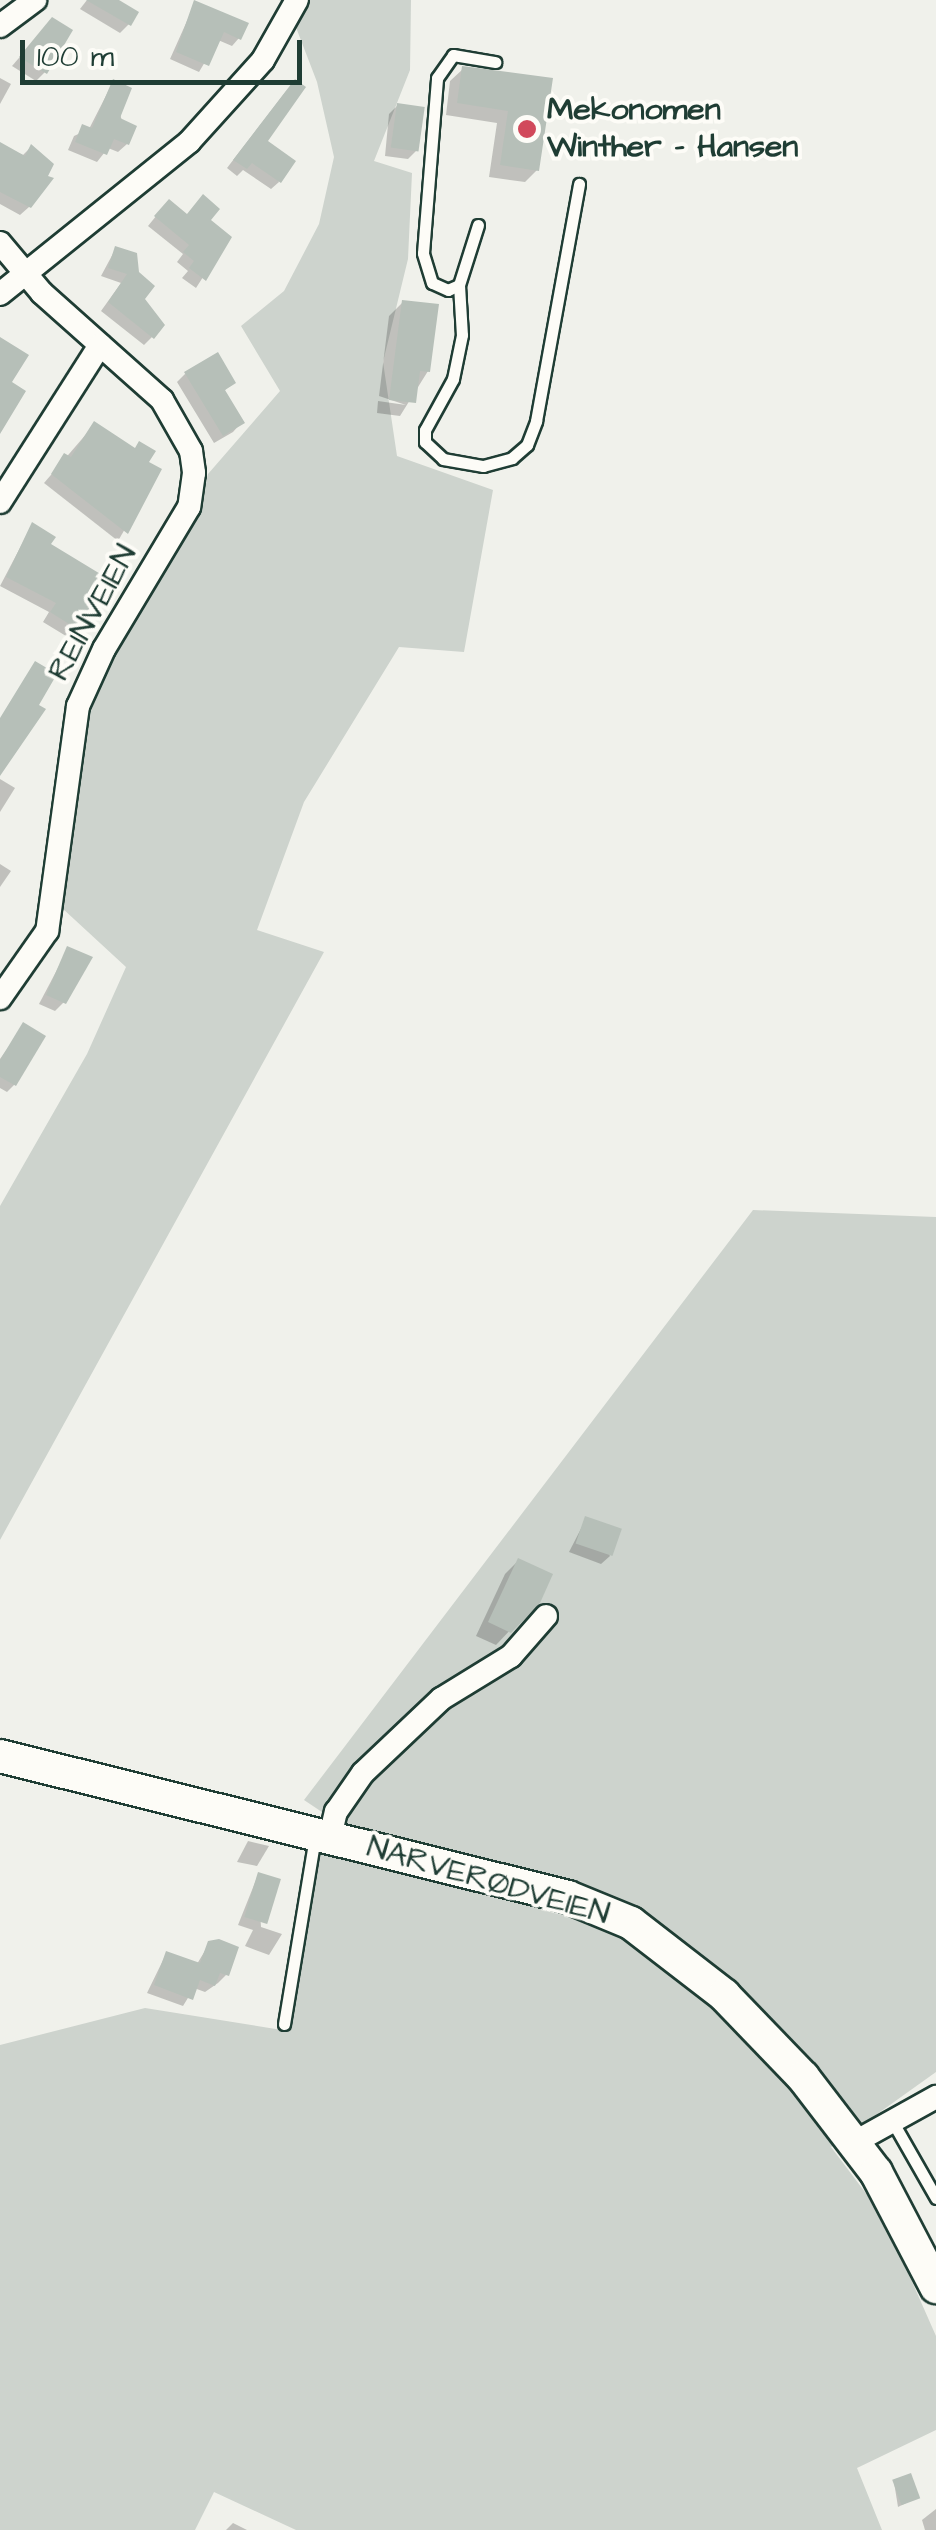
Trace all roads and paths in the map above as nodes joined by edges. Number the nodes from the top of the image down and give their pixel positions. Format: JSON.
{"nodes":[{"id":1,"x":34,"y":0,"type":"edge"},
{"id":2,"x":297,"y":0,"type":"edge"},
{"id":3,"x":0,"y":26,"type":"edge"},
{"id":4,"x":495,"y":62,"type":"dead end"},
{"id":5,"x":579,"y":184,"type":"dead end"},
{"id":6,"x":478,"y":225,"type":"dead end"},
{"id":7,"x":0,"y":243,"type":"edge"},
{"id":8,"x":26,"y":274,"type":"junction"},
{"id":9,"x":459,"y":285,"type":"junction"},
{"id":10,"x":0,"y":294,"type":"edge"},
{"id":11,"x":100,"y":344,"type":"junction"},
{"id":12,"x":0,"y":502,"type":"edge"},
{"id":13,"x":0,"y":998,"type":"edge"},
{"id":14,"x":546,"y":1616,"type":"dead end"},
{"id":15,"x":0,"y":1756,"type":"edge"},
{"id":16,"x":323,"y":1835,"type":"junction"},
{"id":17,"x":284,"y":2024,"type":"dead end"},
{"id":18,"x":936,"y":2097,"type":"edge"},
{"id":19,"x":891,"y":2119,"type":"junction"},
{"id":20,"x":854,"y":2142,"type":"junction"},
{"id":21,"x":936,"y":2198,"type":"edge"},
{"id":22,"x":936,"y":2286,"type":"edge"}],
"edges":[{"from":1,"to":3,"type":"street"},
{"from":2,"to":8,"type":"street"},
{"from":4,"to":9,"type":"lane"},
{"from":5,"to":9,"type":"lane"},
{"from":6,"to":9,"type":"lane"},
{"from":7,"to":8,"type":"street","name":"REINVEIEN"},
{"from":8,"to":10,"type":"street"},
{"from":8,"to":11,"type":"street","name":"REINVEIEN"},
{"from":11,"to":12,"type":"street"},
{"from":11,"to":13,"type":"street","name":"REINVEIEN"},
{"from":14,"to":16,"type":"street","name":"NARVERØDVEIEN"},
{"from":15,"to":16,"type":"main road","name":"NARVERØDVEIEN"},
{"from":16,"to":17,"type":"lane"},
{"from":16,"to":20,"type":"main road","name":"NARVERØDVEIEN"},
{"from":18,"to":19,"type":"street"},
{"from":19,"to":20,"type":"street"},
{"from":19,"to":21,"type":"lane"},
{"from":20,"to":22,"type":"main road","name":"NARVERØDVEIEN"}]}
